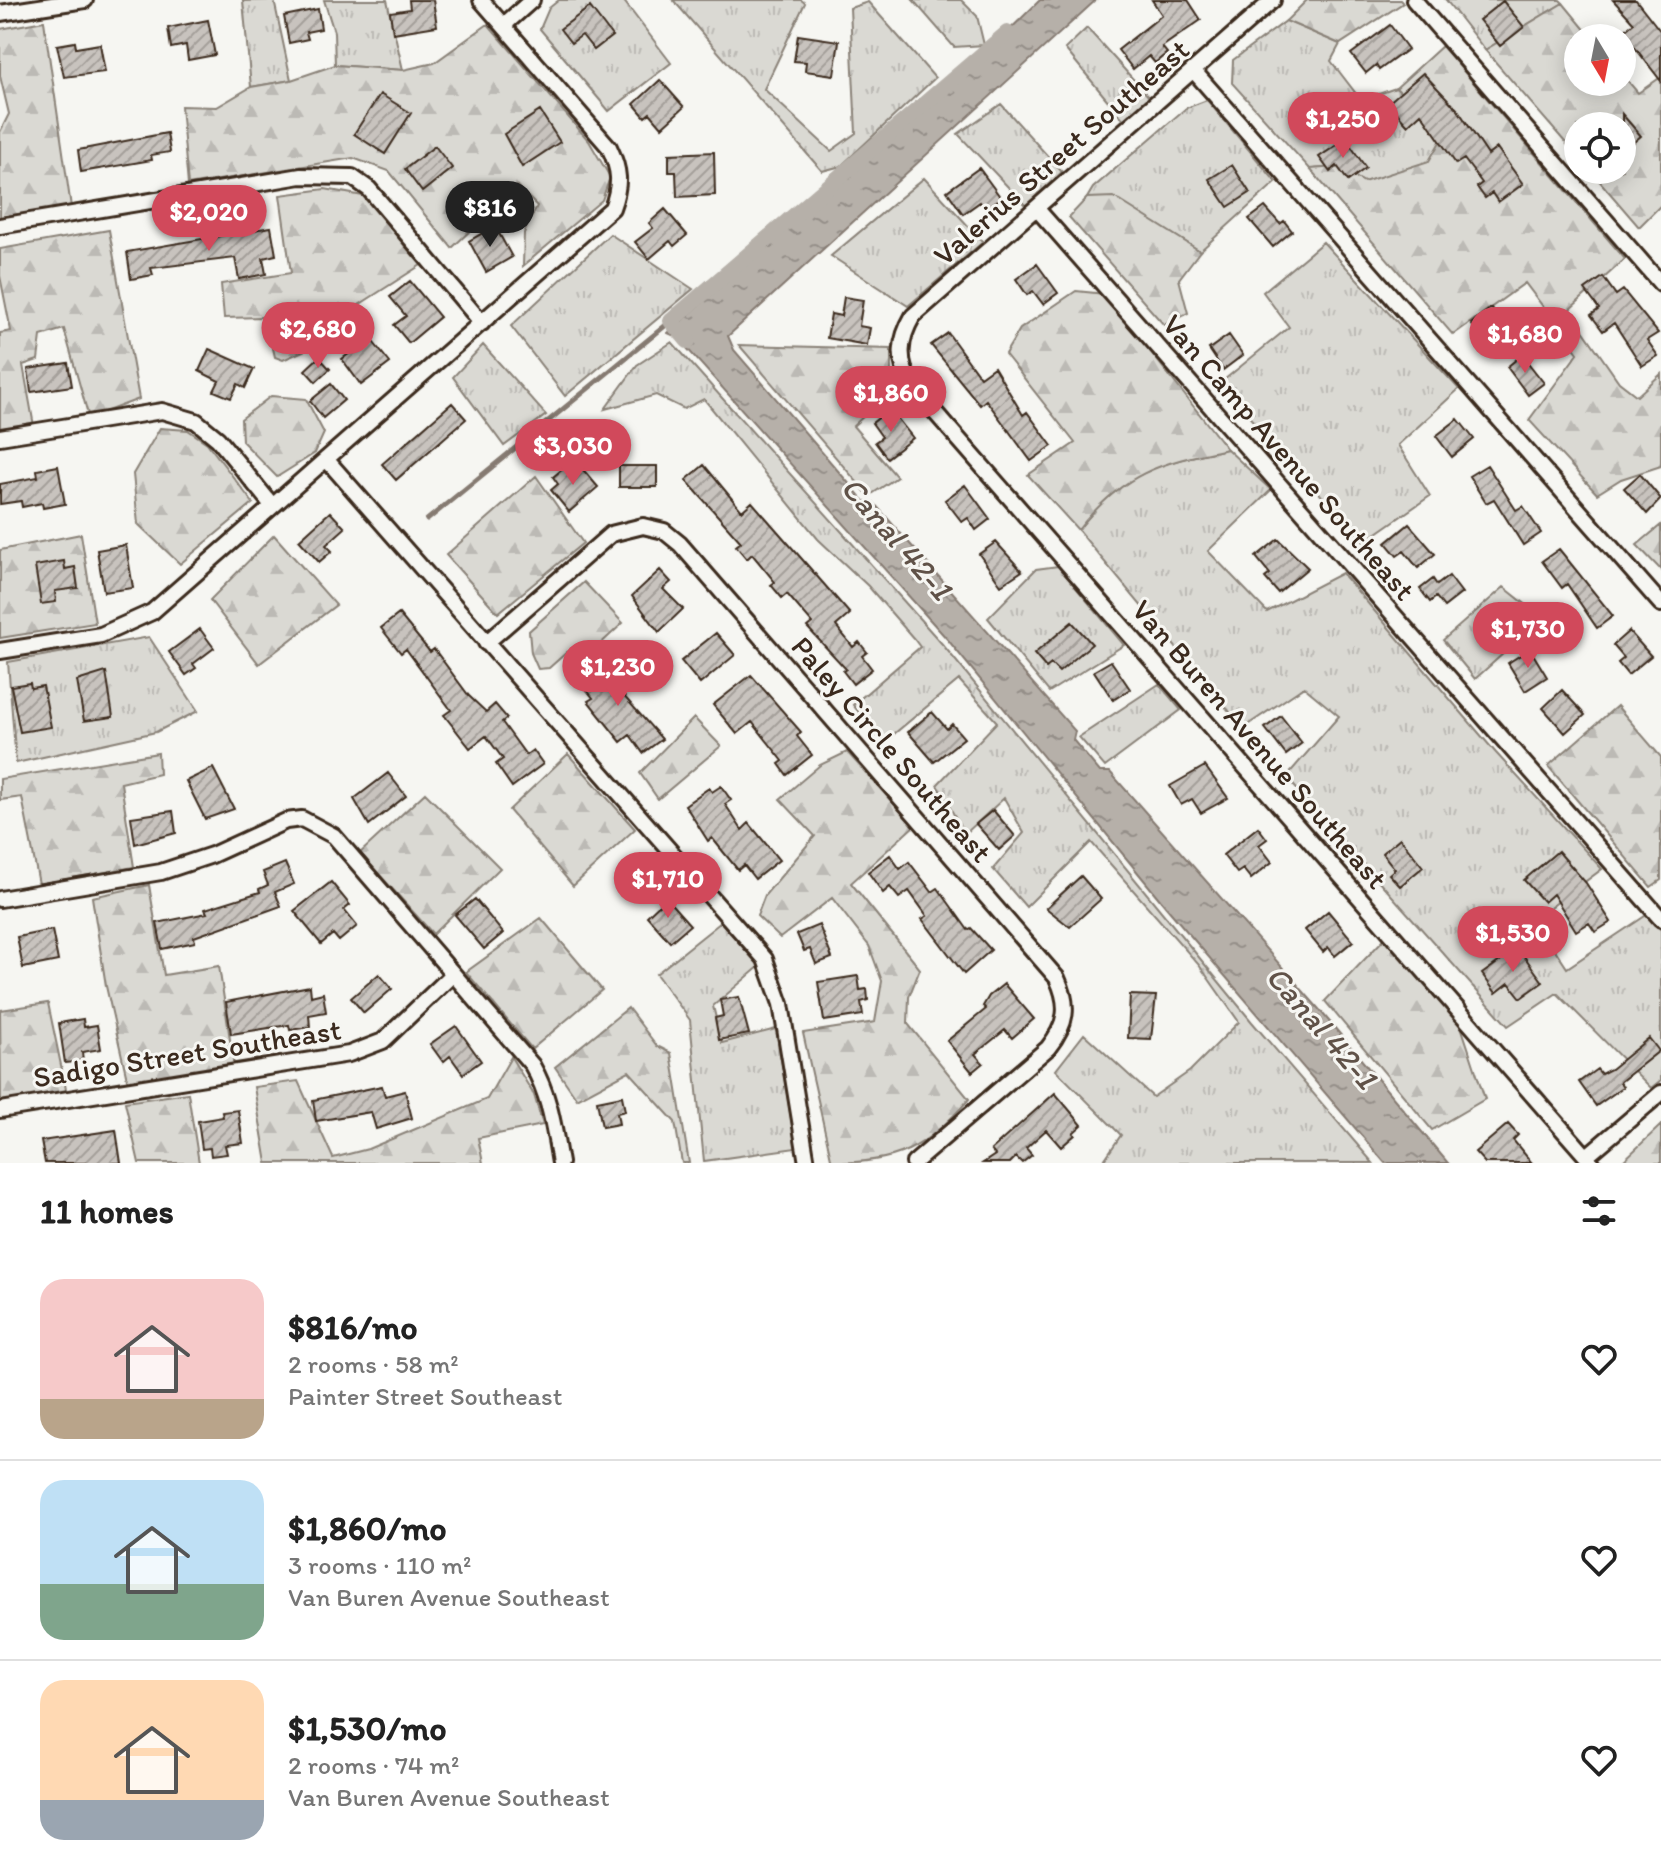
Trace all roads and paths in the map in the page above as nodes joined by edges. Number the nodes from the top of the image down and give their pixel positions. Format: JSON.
{"nodes":[{"id":1,"x":85,"y":0,"type":"edge"},
{"id":2,"x":481,"y":0,"type":"edge"},
{"id":3,"x":532,"y":0,"type":"edge"},
{"id":4,"x":1273,"y":0,"type":"edge"},
{"id":5,"x":1414,"y":0,"type":"edge"},
{"id":6,"x":0,"y":13,"type":"edge"},
{"id":7,"x":504,"y":25,"type":"junction"},
{"id":8,"x":1193,"y":70,"type":"junction"},
{"id":9,"x":1037,"y":209,"type":"junction"},
{"id":10,"x":0,"y":226,"type":"edge"},
{"id":11,"x":1661,"y":284,"type":"edge"},
{"id":12,"x":482,"y":323,"type":"junction"},
{"id":13,"x":901,"y":353,"type":"joint"},
{"id":14,"x":0,"y":437,"type":"edge"},
{"id":15,"x":326,"y":459,"type":"junction"},
{"id":16,"x":271,"y":504,"type":"junction"},
{"id":17,"x":1661,"y":604,"type":"edge"},
{"id":18,"x":486,"y":643,"type":"junction"},
{"id":19,"x":0,"y":651,"type":"edge"},
{"id":20,"x":0,"y":899,"type":"edge"},
{"id":21,"x":1661,"y":919,"type":"edge"},
{"id":22,"x":451,"y":976,"type":"junction"},
{"id":23,"x":1661,"y":1093,"type":"edge"},
{"id":24,"x":0,"y":1110,"type":"edge"},
{"id":25,"x":1589,"y":1159,"type":"edge"},
{"id":26,"x":560,"y":1163,"type":"edge"},
{"id":27,"x":807,"y":1163,"type":"edge"},
{"id":28,"x":914,"y":1163,"type":"edge"}],
"edges":[{"from":1,"to":6,"type":"street"},
{"from":2,"to":7,"type":"street"},
{"from":3,"to":7,"type":"street"},
{"from":4,"to":8,"type":"street","name":"Valerius Street Southeast"},
{"from":5,"to":11,"type":"street"},
{"from":7,"to":12,"type":"street"},
{"from":8,"to":9,"type":"street","name":"Valerius Street Southeast"},
{"from":8,"to":17,"type":"street"},
{"from":9,"to":13,"type":"street","name":"Valerius Street Southeast"},
{"from":9,"to":21,"type":"street","name":"Van Camp Avenue Southeast"},
{"from":10,"to":12,"type":"street"},
{"from":12,"to":15,"type":"street"},
{"from":13,"to":25,"type":"street","name":"Van Buren Avenue Southeast"},
{"from":14,"to":16,"type":"street"},
{"from":15,"to":16,"type":"street"},
{"from":15,"to":18,"type":"street"},
{"from":16,"to":19,"type":"street"},
{"from":18,"to":27,"type":"street"},
{"from":18,"to":28,"type":"street","name":"Paley Circle Southeast"},
{"from":20,"to":22,"type":"street"},
{"from":22,"to":24,"type":"street","name":"Sadigo Street Southeast"},
{"from":22,"to":26,"type":"street"},
{"from":23,"to":25,"type":"street"}]}
